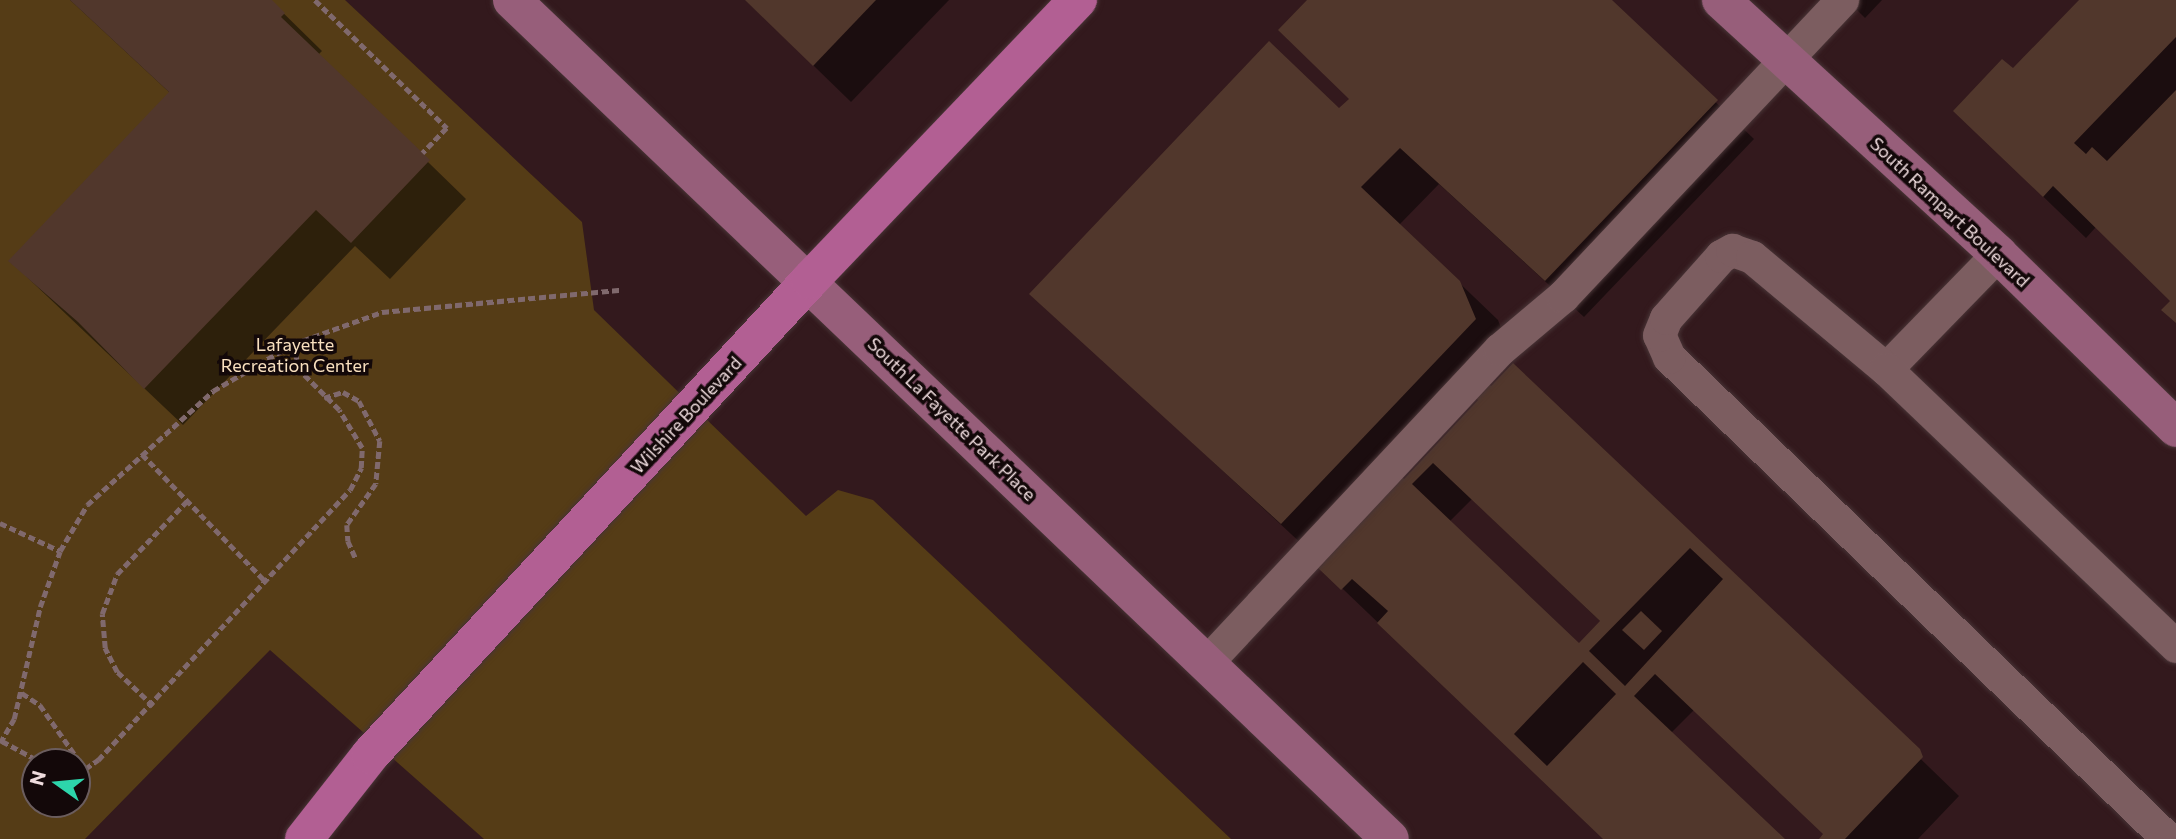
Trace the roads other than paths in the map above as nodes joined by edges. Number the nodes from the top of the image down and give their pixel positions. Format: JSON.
{"nodes":[{"id":1,"x":512,"y":0,"type":"edge"},
{"id":2,"x":1079,"y":0,"type":"edge"},
{"id":3,"x":1721,"y":0,"type":"edge"},
{"id":4,"x":1842,"y":0,"type":"edge"},
{"id":5,"x":1786,"y":60,"type":"junction"},
{"id":6,"x":1998,"y":254,"type":"junction"},
{"id":7,"x":810,"y":280,"type":"junction"},
{"id":8,"x":1886,"y":369,"type":"junction"},
{"id":9,"x":2176,"y":428,"type":"edge"},
{"id":10,"x":2176,"y":646,"type":"edge"},
{"id":11,"x":1206,"y":663,"type":"junction"},
{"id":12,"x":304,"y":839,"type":"edge"},
{"id":13,"x":1390,"y":839,"type":"edge"},
{"id":14,"x":2168,"y":839,"type":"edge"}],
"edges":[{"from":1,"to":7,"type":"street","name":"South La Fayette Park Place"},
{"from":2,"to":7,"type":"main road","name":"Wilshire Boulevard"},
{"from":3,"to":5,"type":"street","name":"South Rampart Boulevard"},
{"from":4,"to":5,"type":"lane"},
{"from":5,"to":6,"type":"street","name":"South Rampart Boulevard"},
{"from":5,"to":11,"type":"lane"},
{"from":6,"to":8,"type":"lane"},
{"from":6,"to":9,"type":"street","name":"South Rampart Boulevard"},
{"from":7,"to":11,"type":"street","name":"South La Fayette Park Place"},
{"from":7,"to":12,"type":"main road","name":"Wilshire Boulevard"},
{"from":8,"to":10,"type":"lane"},
{"from":8,"to":14,"type":"lane"},
{"from":11,"to":13,"type":"street","name":"South La Fayette Park Place"}]}
